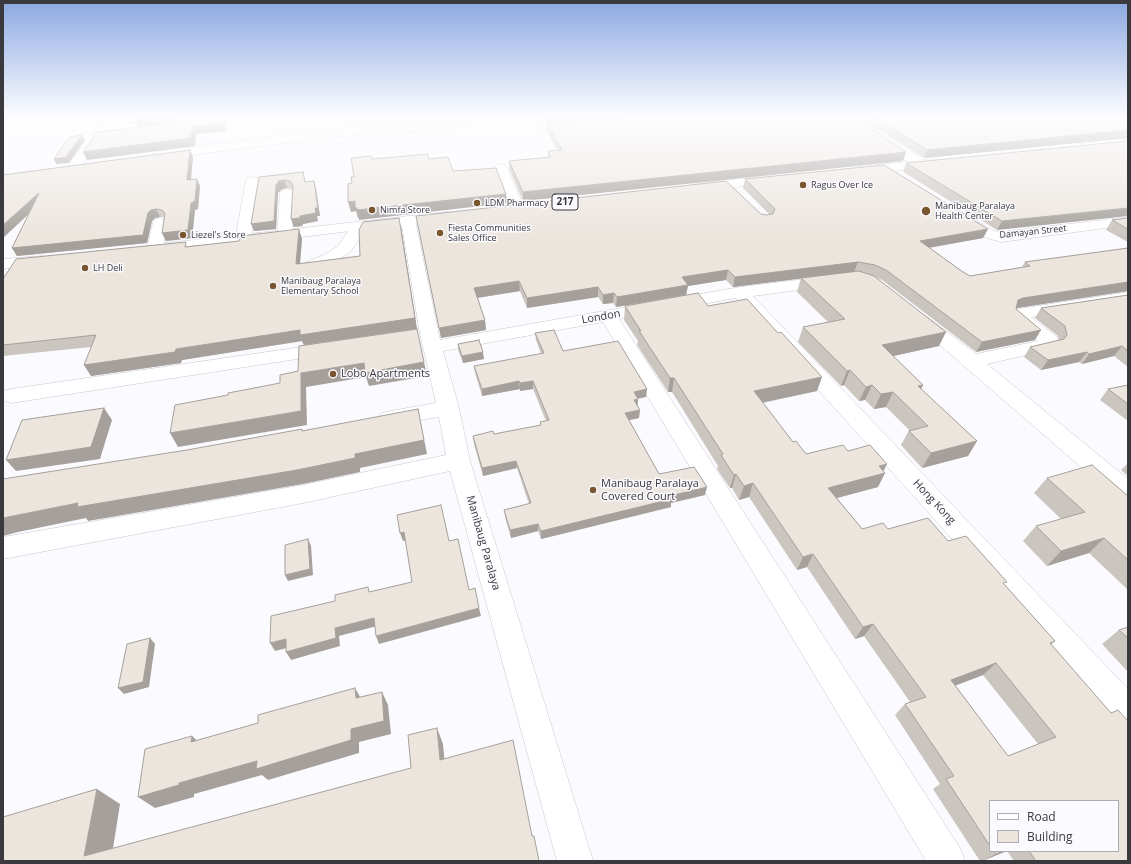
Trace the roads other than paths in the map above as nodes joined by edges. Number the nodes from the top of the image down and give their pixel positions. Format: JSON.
{"nodes":[{"id":1,"x":78,"y":157,"type":"edge"},
{"id":2,"x":910,"y":157,"type":"edge"},
{"id":3,"x":950,"y":161,"type":"edge"},
{"id":4,"x":920,"y":164,"type":"junction"},
{"id":5,"x":89,"y":165,"type":"edge"},
{"id":6,"x":501,"y":168,"type":"dead end"},
{"id":7,"x":884,"y":168,"type":"junction"},
{"id":8,"x":846,"y":172,"type":"edge"},
{"id":9,"x":791,"y":178,"type":"edge"},
{"id":10,"x":904,"y":180,"type":"edge"},
{"id":11,"x":253,"y":181,"type":"dead end"},
{"id":12,"x":729,"y":184,"type":"junction"},
{"id":13,"x":690,"y":188,"type":"edge"},
{"id":14,"x":287,"y":193,"type":"dead end"},
{"id":15,"x":739,"y":194,"type":"edge"},
{"id":16,"x":532,"y":205,"type":"edge"},
{"id":17,"x":517,"y":207,"type":"junction"},
{"id":18,"x":501,"y":209,"type":"edge"},
{"id":19,"x":950,"y":209,"type":"edge"},
{"id":20,"x":463,"y":214,"type":"edge"},
{"id":21,"x":408,"y":220,"type":"junction"},
{"id":22,"x":1128,"y":221,"type":"edge"},
{"id":23,"x":160,"y":222,"type":"dead end"},
{"id":24,"x":359,"y":226,"type":"junction"},
{"id":25,"x":286,"y":234,"type":"junction"},
{"id":26,"x":243,"y":239,"type":"junction"},
{"id":27,"x":155,"y":250,"type":"junction"},
{"id":28,"x":140,"y":251,"type":"edge"},
{"id":29,"x":56,"y":259,"type":"edge"},
{"id":30,"x":3,"y":264,"type":"edge"},
{"id":31,"x":308,"y":267,"type":"edge"},
{"id":32,"x":848,"y":279,"type":"edge"},
{"id":33,"x":740,"y":292,"type":"junction"},
{"id":34,"x":1128,"y":297,"type":"edge"},
{"id":35,"x":905,"y":309,"type":"edge"},
{"id":36,"x":608,"y":316,"type":"junction"},
{"id":37,"x":425,"y":339,"type":"junction"},
{"id":38,"x":350,"y":346,"type":"edge"},
{"id":39,"x":972,"y":361,"type":"junction"},
{"id":40,"x":11,"y":396,"type":"dead end"},
{"id":41,"x":448,"y":408,"type":"junction"},
{"id":42,"x":371,"y":422,"type":"edge"},
{"id":43,"x":459,"y":461,"type":"junction"},
{"id":44,"x":1128,"y":493,"type":"edge"},
{"id":45,"x":3,"y":548,"type":"edge"},
{"id":46,"x":1128,"y":712,"type":"edge"},
{"id":47,"x":575,"y":861,"type":"edge"},
{"id":48,"x":947,"y":861,"type":"edge"}],
"edges":[{"from":1,"to":5,"type":"street"},
{"from":2,"to":4,"type":"street"},
{"from":3,"to":4,"type":"street"},
{"from":4,"to":7,"type":"street"},
{"from":6,"to":17,"type":"street"},
{"from":7,"to":8,"type":"street"},
{"from":7,"to":10,"type":"street"},
{"from":9,"to":12,"type":"street"},
{"from":11,"to":26,"type":"street"},
{"from":12,"to":13,"type":"street"},
{"from":12,"to":15,"type":"street"},
{"from":14,"to":25,"type":"street"},
{"from":16,"to":17,"type":"street"},
{"from":17,"to":18,"type":"street"},
{"from":19,"to":22,"type":"street","name":"Damayan Street"},
{"from":20,"to":21,"type":"street"},
{"from":21,"to":24,"type":"street"},
{"from":21,"to":37,"type":"street","name":"Manibaug Paralaya"},
{"from":23,"to":27,"type":"street"},
{"from":24,"to":25,"type":"street"},
{"from":24,"to":31,"type":"street"},
{"from":25,"to":26,"type":"street"},
{"from":26,"to":27,"type":"street"},
{"from":27,"to":28,"type":"street"},
{"from":29,"to":30,"type":"street"},
{"from":32,"to":33,"type":"street","name":"London"},
{"from":33,"to":36,"type":"street","name":"London"},
{"from":33,"to":46,"type":"street","name":"Hong Kong"},
{"from":34,"to":39,"type":"street"},
{"from":35,"to":39,"type":"street"},
{"from":36,"to":37,"type":"street","name":"London"},
{"from":36,"to":48,"type":"street"},
{"from":37,"to":41,"type":"street","name":"Manibaug Paralaya"},
{"from":38,"to":40,"type":"street"},
{"from":39,"to":44,"type":"street"},
{"from":41,"to":42,"type":"street"},
{"from":41,"to":43,"type":"street","name":"Manibaug Paralaya"},
{"from":43,"to":45,"type":"street"},
{"from":43,"to":47,"type":"street","name":"Manibaug Paralaya"}]}
